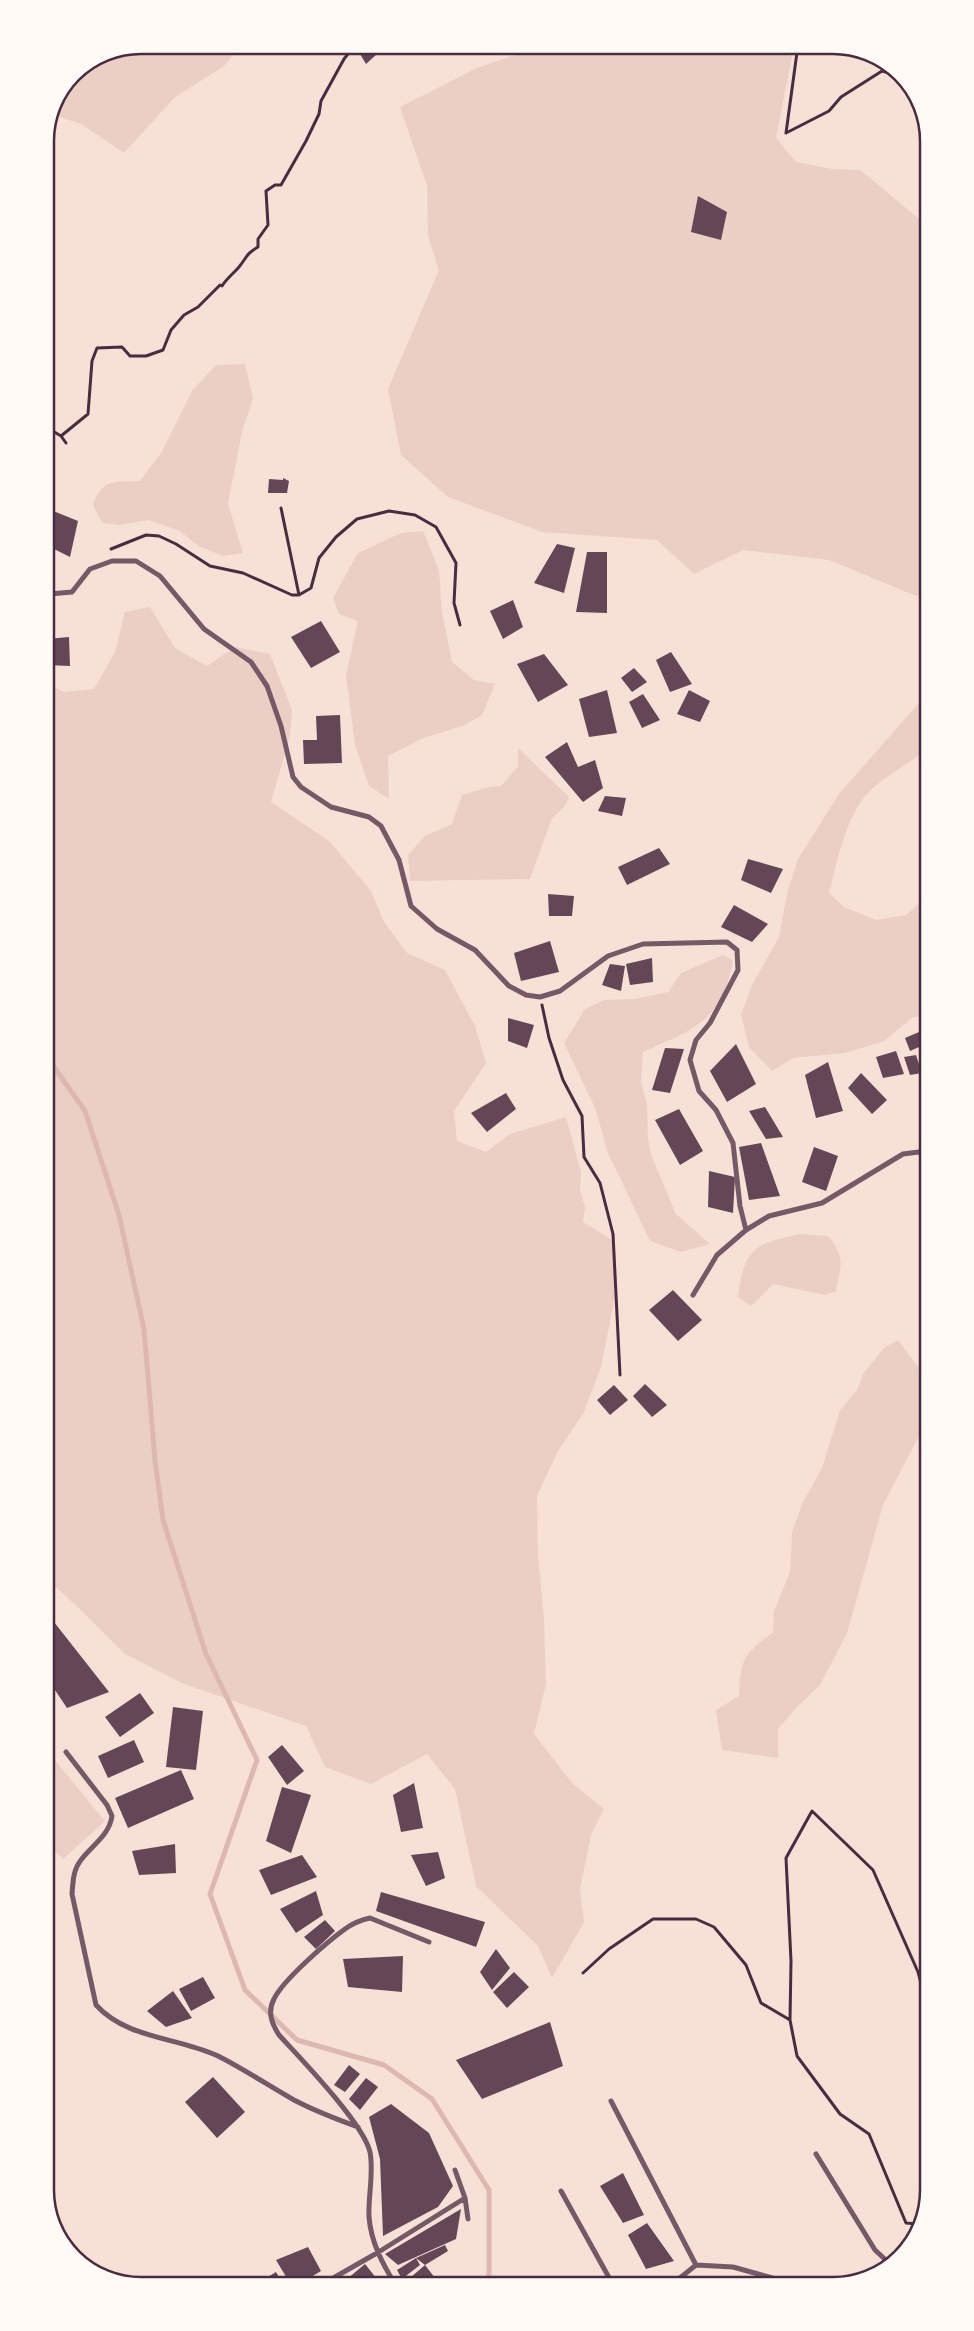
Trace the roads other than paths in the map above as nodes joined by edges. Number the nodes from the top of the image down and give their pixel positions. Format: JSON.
{"nodes":[{"id":1,"x":54,"y":593,"type":"edge"},
{"id":2,"x":920,"y":1152,"type":"edge"},
{"id":3,"x":746,"y":1230,"type":"junction"},
{"id":4,"x":693,"y":1295,"type":"dead end"},
{"id":5,"x":66,"y":1752,"type":"dead end"},
{"id":6,"x":430,"y":1942,"type":"dead end"},
{"id":7,"x":611,"y":2101,"type":"dead end"},
{"id":8,"x":358,"y":2127,"type":"junction"},
{"id":9,"x":816,"y":2154,"type":"dead end"},
{"id":10,"x":455,"y":2170,"type":"dead end"},
{"id":11,"x":561,"y":2191,"type":"dead end"},
{"id":12,"x":465,"y":2198,"type":"junction"},
{"id":13,"x":468,"y":2219,"type":"dead end"},
{"id":14,"x":377,"y":2253,"type":"junction"},
{"id":15,"x":886,"y":2260,"type":"edge"},
{"id":16,"x":696,"y":2265,"type":"junction"},
{"id":17,"x":334,"y":2277,"type":"edge"},
{"id":18,"x":390,"y":2277,"type":"edge"},
{"id":19,"x":609,"y":2277,"type":"edge"},
{"id":20,"x":681,"y":2277,"type":"edge"},
{"id":21,"x":768,"y":2277,"type":"edge"}],
"edges":[{"from":1,"to":3,"type":"street"},
{"from":2,"to":3,"type":"street"},
{"from":3,"to":4,"type":"street"},
{"from":5,"to":8,"type":"street"},
{"from":6,"to":8,"type":"street"},
{"from":7,"to":16,"type":"street"},
{"from":8,"to":14,"type":"street"},
{"from":9,"to":15,"type":"street"},
{"from":10,"to":12,"type":"street"},
{"from":11,"to":19,"type":"street"},
{"from":12,"to":13,"type":"street"},
{"from":12,"to":14,"type":"street"},
{"from":14,"to":17,"type":"street"},
{"from":14,"to":18,"type":"street"},
{"from":16,"to":20,"type":"street"},
{"from":16,"to":21,"type":"street"}]}
